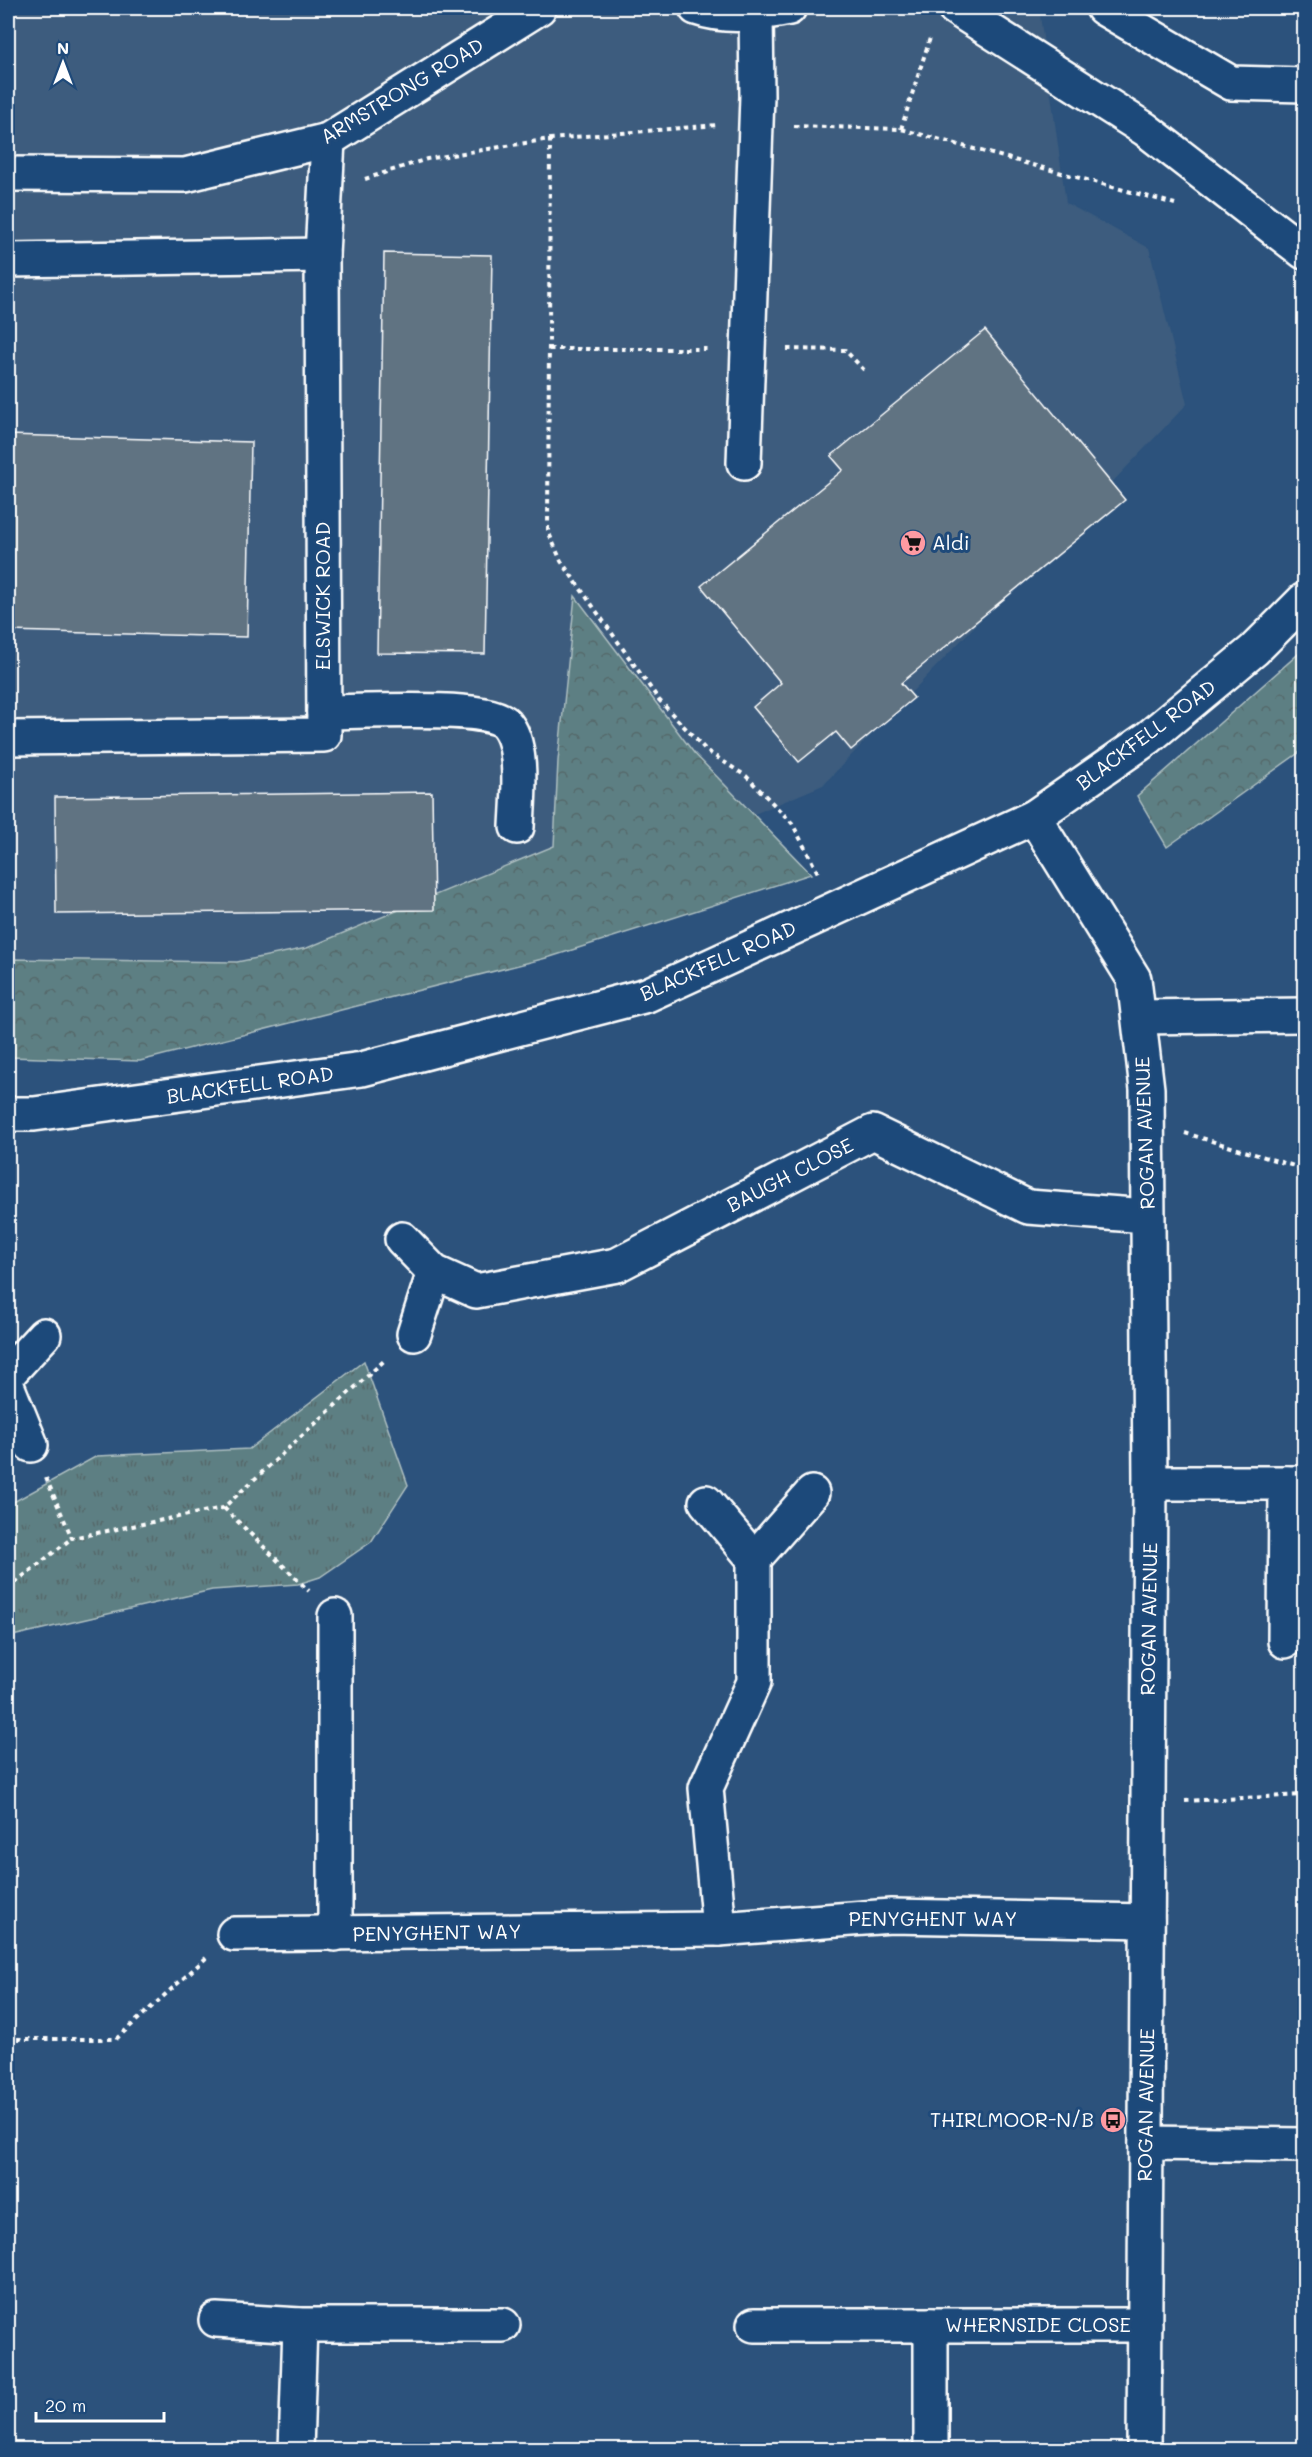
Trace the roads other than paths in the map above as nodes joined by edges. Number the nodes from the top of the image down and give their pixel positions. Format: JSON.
{"nodes":[{"id":1,"x":539,"y":8,"type":"edge"},
{"id":2,"x":696,"y":8,"type":"edge"},
{"id":3,"x":789,"y":8,"type":"edge"},
{"id":4,"x":1103,"y":8,"type":"edge"},
{"id":5,"x":756,"y":14,"type":"junction"},
{"id":6,"x":944,"y":19,"type":"edge"},
{"id":7,"x":1305,"y":85,"type":"edge"},
{"id":8,"x":327,"y":141,"type":"junction"},
{"id":9,"x":8,"y":174,"type":"edge"},
{"id":10,"x":1305,"y":252,"type":"edge"},
{"id":11,"x":322,"y":255,"type":"junction"},
{"id":12,"x":8,"y":260,"type":"edge"},
{"id":13,"x":744,"y":463,"type":"dead end"},
{"id":14,"x":1305,"y":600,"type":"edge"},
{"id":15,"x":324,"y":712,"type":"junction"},
{"id":16,"x":8,"y":738,"type":"edge"},
{"id":17,"x":1034,"y":817,"type":"junction"},
{"id":18,"x":518,"y":827,"type":"dead end"},
{"id":19,"x":1305,"y":1015,"type":"edge"},
{"id":20,"x":1139,"y":1017,"type":"junction"},
{"id":21,"x":8,"y":1114,"type":"edge"},
{"id":22,"x":1147,"y":1216,"type":"junction"},
{"id":23,"x":402,"y":1239,"type":"dead end"},
{"id":24,"x":434,"y":1272,"type":"junction"},
{"id":25,"x":414,"y":1334,"type":"road end"},
{"id":26,"x":44,"y":1335,"type":"dead end"},
{"id":27,"x":8,"y":1374,"type":"edge"},
{"id":28,"x":8,"y":1388,"type":"edge"},
{"id":29,"x":31,"y":1445,"type":"road end"},
{"id":30,"x":1150,"y":1483,"type":"junction"},
{"id":31,"x":1295,"y":1483,"type":"edge"},
{"id":32,"x":812,"y":1493,"type":"dead end"},
{"id":33,"x":706,"y":1502,"type":"dead end"},
{"id":34,"x":754,"y":1559,"type":"junction"},
{"id":35,"x":335,"y":1616,"type":"road end"},
{"id":36,"x":1285,"y":1641,"type":"dead end"},
{"id":37,"x":1147,"y":1921,"type":"junction"},
{"id":38,"x":719,"y":1929,"type":"junction"},
{"id":39,"x":234,"y":1934,"type":"road end"},
{"id":40,"x":335,"y":1934,"type":"junction"},
{"id":41,"x":1146,"y":2143,"type":"junction"},
{"id":42,"x":1305,"y":2145,"type":"edge"},
{"id":43,"x":216,"y":2320,"type":"dead end"},
{"id":44,"x":300,"y":2325,"type":"junction"},
{"id":45,"x":503,"y":2325,"type":"dead end"},
{"id":46,"x":754,"y":2325,"type":"dead end"},
{"id":47,"x":931,"y":2325,"type":"junction"},
{"id":48,"x":1145,"y":2325,"type":"junction"},
{"id":49,"x":296,"y":2450,"type":"edge"},
{"id":50,"x":932,"y":2450,"type":"edge"},
{"id":51,"x":1144,"y":2450,"type":"edge"}],
"edges":[{"from":1,"to":8,"type":"street","name":"ARMSTRONG ROAD"},
{"from":2,"to":5,"type":"street"},
{"from":3,"to":5,"type":"street"},
{"from":4,"to":7,"type":"street"},
{"from":5,"to":13,"type":"street"},
{"from":6,"to":10,"type":"street"},
{"from":8,"to":9,"type":"street","name":"ARMSTRONG ROAD"},
{"from":8,"to":11,"type":"street","name":"ELSWICK ROAD"},
{"from":11,"to":12,"type":"street"},
{"from":11,"to":15,"type":"street","name":"ELSWICK ROAD"},
{"from":14,"to":17,"type":"street","name":"BLACKFELL ROAD"},
{"from":15,"to":16,"type":"street","name":"ELSWICK ROAD"},
{"from":15,"to":18,"type":"street"},
{"from":17,"to":20,"type":"street","name":"ROGAN AVENUE"},
{"from":17,"to":21,"type":"street","name":"BLACKFELL ROAD"},
{"from":19,"to":20,"type":"street"},
{"from":20,"to":22,"type":"street","name":"ROGAN AVENUE"},
{"from":22,"to":24,"type":"street","name":"BAUGH CLOSE"},
{"from":22,"to":30,"type":"street","name":"ROGAN AVENUE"},
{"from":23,"to":24,"type":"street","name":"BAUGH CLOSE"},
{"from":24,"to":25,"type":"street"},
{"from":26,"to":27,"type":"street"},
{"from":28,"to":29,"type":"street"},
{"from":30,"to":31,"type":"street"},
{"from":30,"to":37,"type":"street","name":"ROGAN AVENUE"},
{"from":31,"to":36,"type":"street"},
{"from":32,"to":34,"type":"street"},
{"from":33,"to":34,"type":"street"},
{"from":34,"to":38,"type":"street"},
{"from":35,"to":40,"type":"street","name":"PENYGHENT WAY"},
{"from":37,"to":38,"type":"street","name":"PENYGHENT WAY"},
{"from":37,"to":41,"type":"street","name":"ROGAN AVENUE"},
{"from":38,"to":40,"type":"street","name":"PENYGHENT WAY"},
{"from":39,"to":40,"type":"street","name":"PENYGHENT WAY"},
{"from":41,"to":42,"type":"street"},
{"from":41,"to":48,"type":"street","name":"ROGAN AVENUE"},
{"from":43,"to":44,"type":"street"},
{"from":44,"to":45,"type":"street"},
{"from":44,"to":49,"type":"street"},
{"from":46,"to":47,"type":"street","name":"WHERNSIDE CLOSE"},
{"from":47,"to":48,"type":"street","name":"WHERNSIDE CLOSE"},
{"from":47,"to":50,"type":"street","name":"WHERNSIDE CLOSE"},
{"from":48,"to":51,"type":"street","name":"ROGAN AVENUE"}]}
